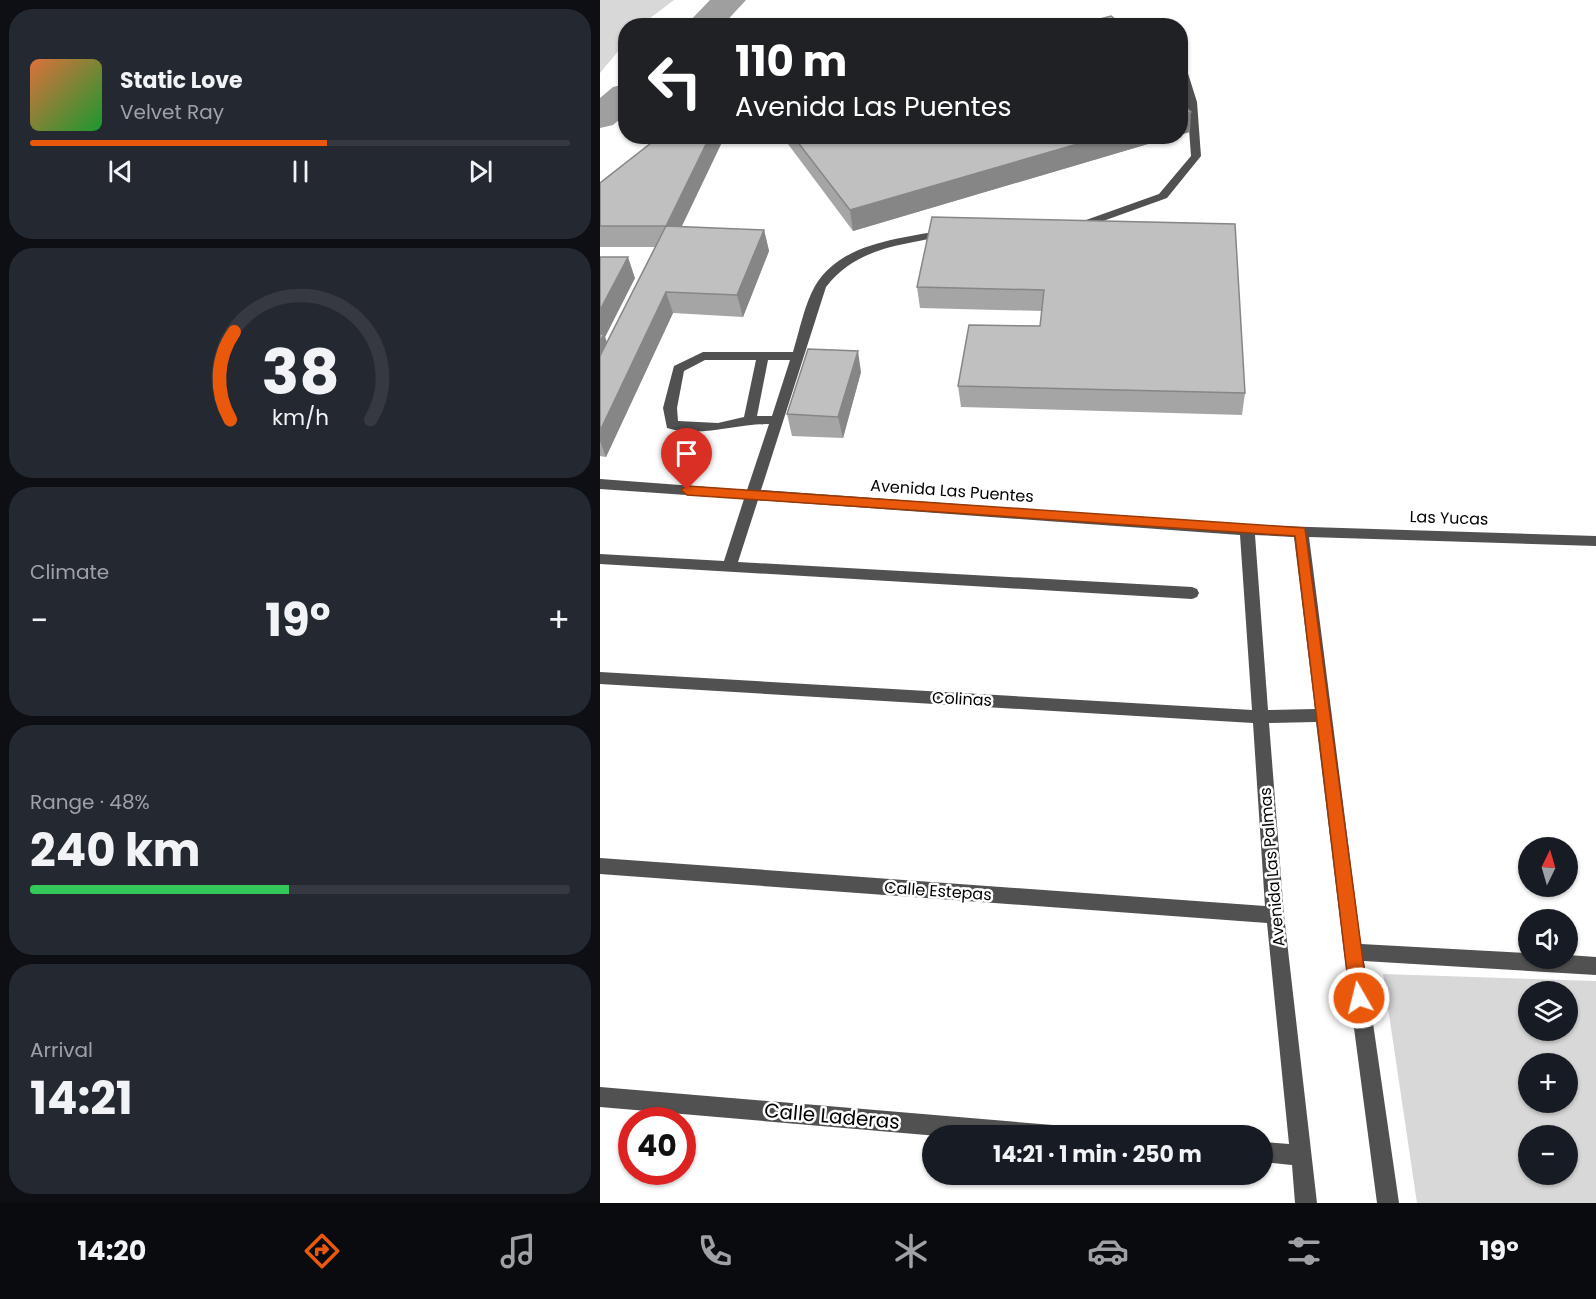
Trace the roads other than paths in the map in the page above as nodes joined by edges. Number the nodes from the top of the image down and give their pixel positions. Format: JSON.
{"nodes":[{"id":1,"x":1188,"y":89,"type":"edge"},
{"id":2,"x":1066,"y":227,"type":"edge"},
{"id":3,"x":956,"y":232,"type":"edge"},
{"id":4,"x":763,"y":356,"type":"junction"},
{"id":5,"x":797,"y":356,"type":"junction"},
{"id":6,"x":750,"y":420,"type":"junction"},
{"id":7,"x":777,"y":420,"type":"junction"},
{"id":8,"x":600,"y":484,"type":"edge"},
{"id":9,"x":753,"y":495,"type":"junction"},
{"id":10,"x":1247,"y":530,"type":"junction"},
{"id":11,"x":1300,"y":532,"type":"junction"},
{"id":12,"x":1596,"y":541,"type":"edge"},
{"id":13,"x":600,"y":559,"type":"edge"},
{"id":14,"x":729,"y":567,"type":"junction"},
{"id":15,"x":1192,"y":593,"type":"dead end"},
{"id":16,"x":600,"y":678,"type":"edge"},
{"id":17,"x":1323,"y":715,"type":"junction"},
{"id":18,"x":1259,"y":717,"type":"junction"},
{"id":19,"x":600,"y":866,"type":"edge"},
{"id":20,"x":1275,"y":915,"type":"junction"},
{"id":21,"x":1353,"y":952,"type":"junction"},
{"id":22,"x":1596,"y":966,"type":"edge"},
{"id":23,"x":600,"y":1097,"type":"edge"},
{"id":24,"x":934,"y":1125,"type":"edge"},
{"id":25,"x":1273,"y":1153,"type":"edge"},
{"id":26,"x":1301,"y":1155,"type":"junction"},
{"id":27,"x":1306,"y":1203,"type":"edge"},
{"id":28,"x":1388,"y":1203,"type":"edge"}],
"edges":[{"from":1,"to":2,"type":"street"},
{"from":3,"to":5,"type":"street"},
{"from":4,"to":5,"type":"street"},
{"from":4,"to":6,"type":"street"},
{"from":4,"to":6,"type":"street"},
{"from":5,"to":7,"type":"street"},
{"from":6,"to":7,"type":"street"},
{"from":7,"to":9,"type":"street"},
{"from":8,"to":9,"type":"street","name":"Avenida Las Puentes"},
{"from":9,"to":10,"type":"street","name":"Avenida Las Puentes"},
{"from":9,"to":14,"type":"street"},
{"from":10,"to":11,"type":"street","name":"Avenida Las Puentes"},
{"from":10,"to":18,"type":"street","name":"Avenida Las Palmas"},
{"from":11,"to":12,"type":"street","name":"Las Yucas"},
{"from":11,"to":17,"type":"street"},
{"from":13,"to":14,"type":"street"},
{"from":14,"to":15,"type":"street"},
{"from":16,"to":18,"type":"street","name":"Colinas"},
{"from":17,"to":18,"type":"street","name":"Colinas"},
{"from":17,"to":21,"type":"street"},
{"from":18,"to":20,"type":"street","name":"Avenida Las Palmas"},
{"from":19,"to":20,"type":"street","name":"Calle Estepas"},
{"from":20,"to":26,"type":"street","name":"Avenida Las Palmas"},
{"from":21,"to":22,"type":"street"},
{"from":21,"to":28,"type":"street"},
{"from":23,"to":24,"type":"street","name":"Calle Laderas"},
{"from":25,"to":26,"type":"street"},
{"from":26,"to":27,"type":"street","name":"Avenida Las Palmas"}]}
